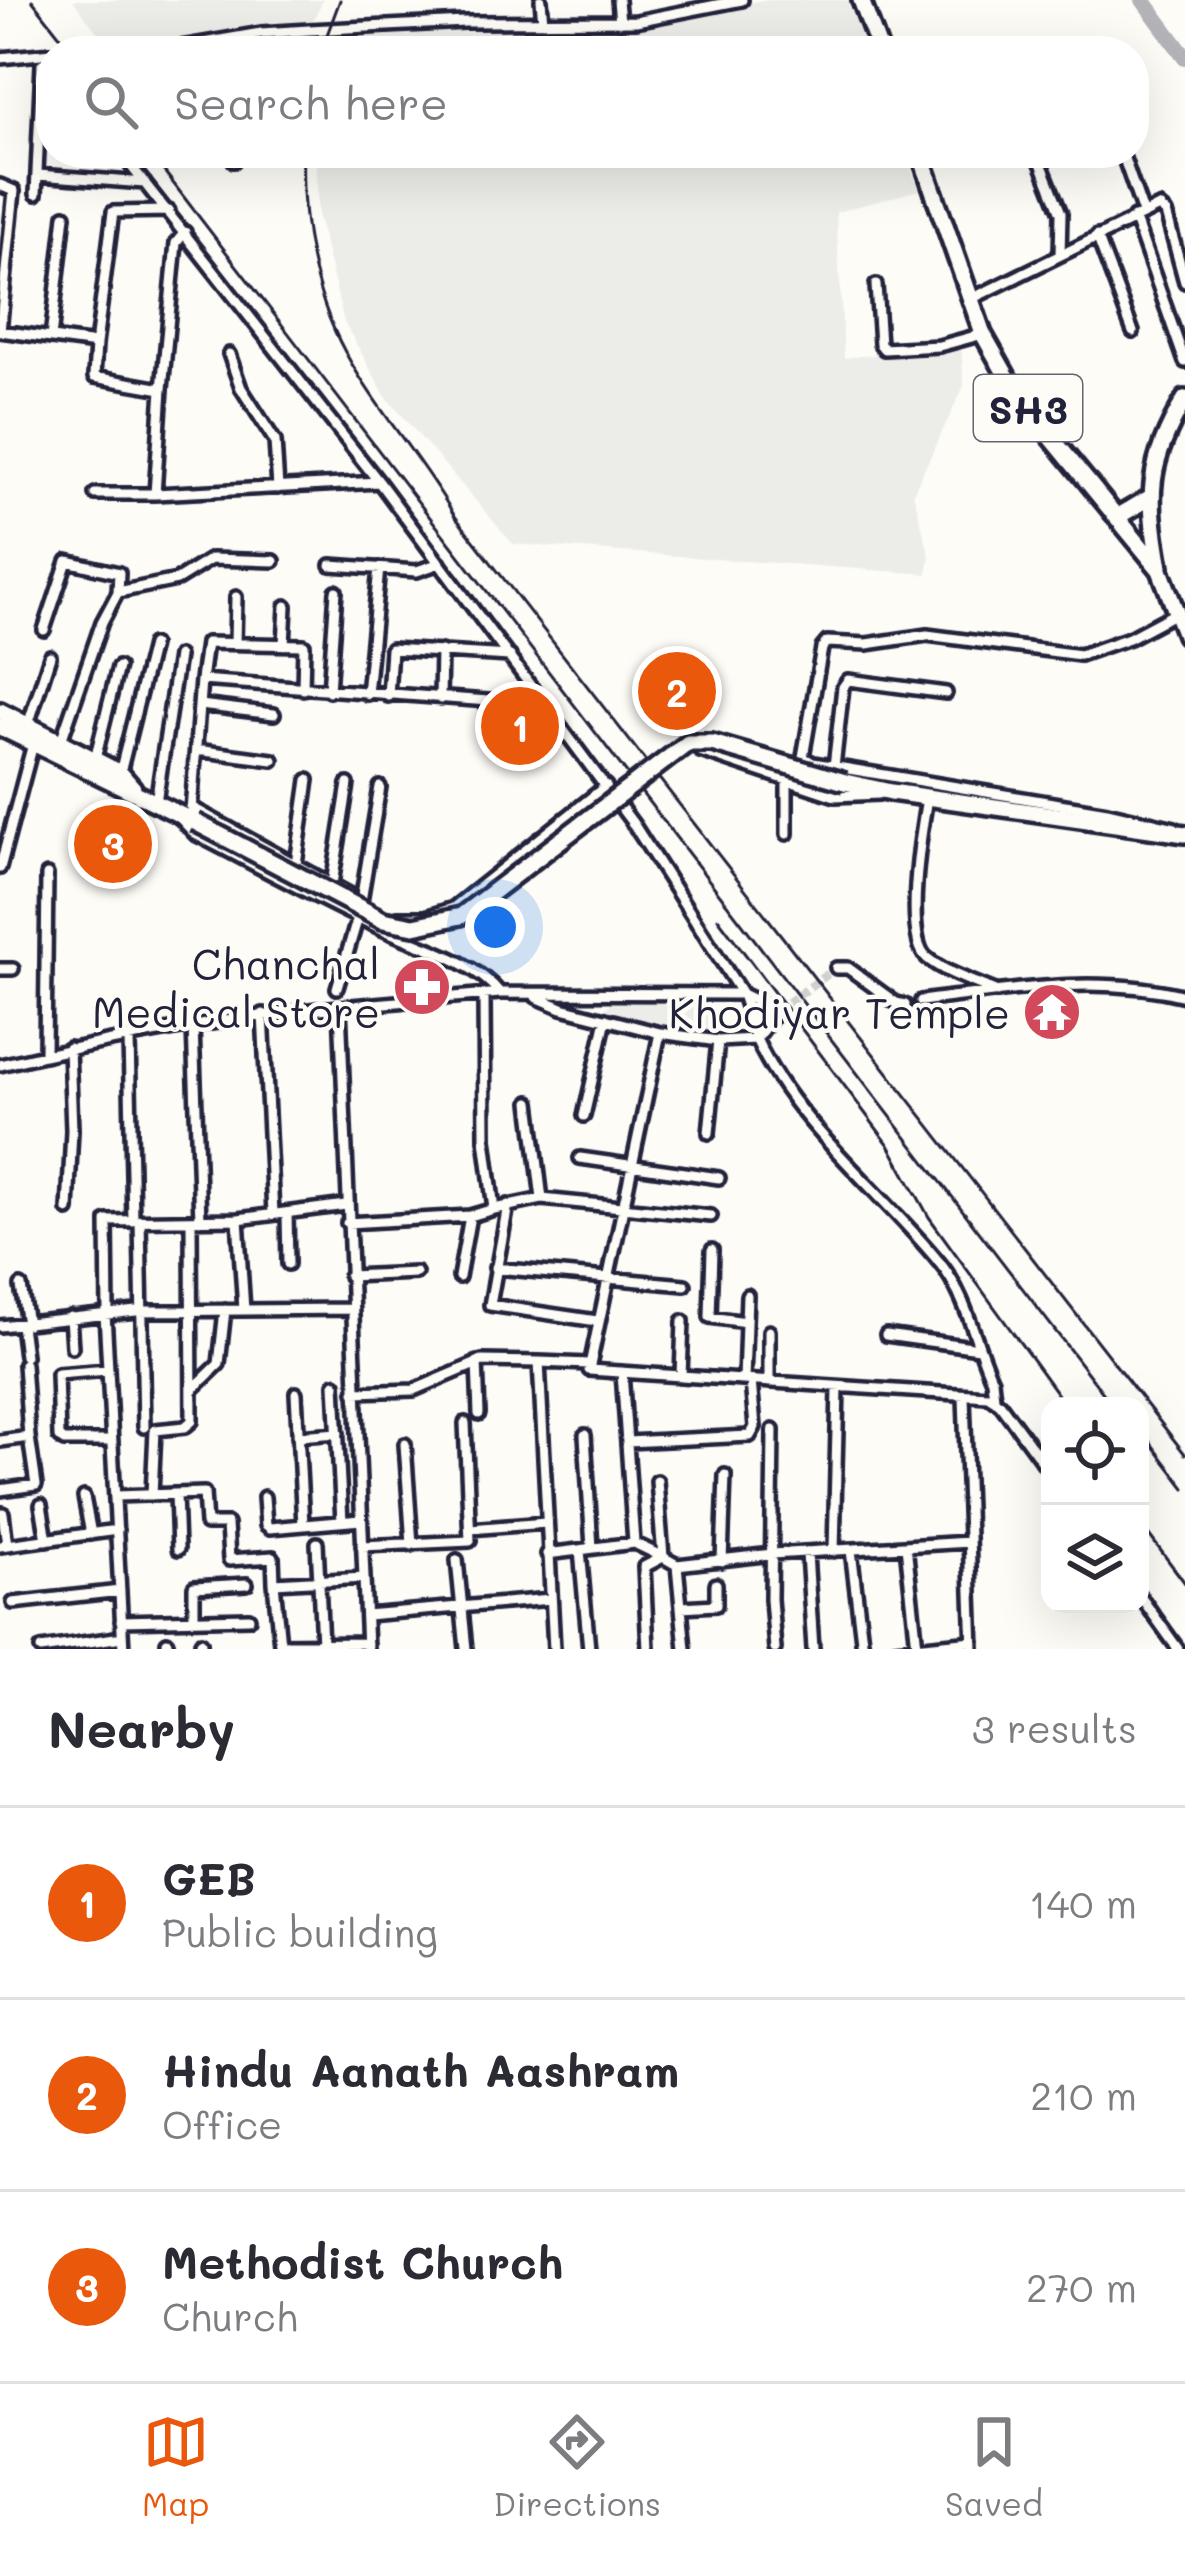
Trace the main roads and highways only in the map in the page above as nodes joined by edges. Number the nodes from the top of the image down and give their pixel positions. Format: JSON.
{"nodes":[{"id":1,"x":866,"y":2,"type":"edge"},
{"id":2,"x":876,"y":36,"type":"edge"},
{"id":3,"x":925,"y":168,"type":"edge"},
{"id":4,"x":1185,"y":399,"type":"edge"},
{"id":5,"x":1151,"y":497,"type":"junction"},
{"id":6,"x":1117,"y":518,"type":"junction"},
{"id":7,"x":1160,"y":570,"type":"junction"},
{"id":8,"x":1185,"y":635,"type":"edge"},
{"id":9,"x":0,"y":711,"type":"edge"},
{"id":10,"x":0,"y":727,"type":"edge"},
{"id":11,"x":135,"y":790,"type":"junction"},
{"id":12,"x":1185,"y":833,"type":"edge"}],
"edges":[{"from":1,"to":2,"type":"main road"},
{"from":3,"to":6,"type":"main road","number":"SH3"},
{"from":4,"to":5,"type":"main road"},
{"from":5,"to":6,"type":"main road"},
{"from":5,"to":7,"type":"main road"},
{"from":6,"to":7,"type":"main road","number":"SH3"},
{"from":7,"to":8,"type":"main road","number":"SH3"},
{"from":9,"to":11,"type":"main road"},
{"from":10,"to":11,"type":"main road"},
{"from":11,"to":12,"type":"main road","bridge":true}]}
